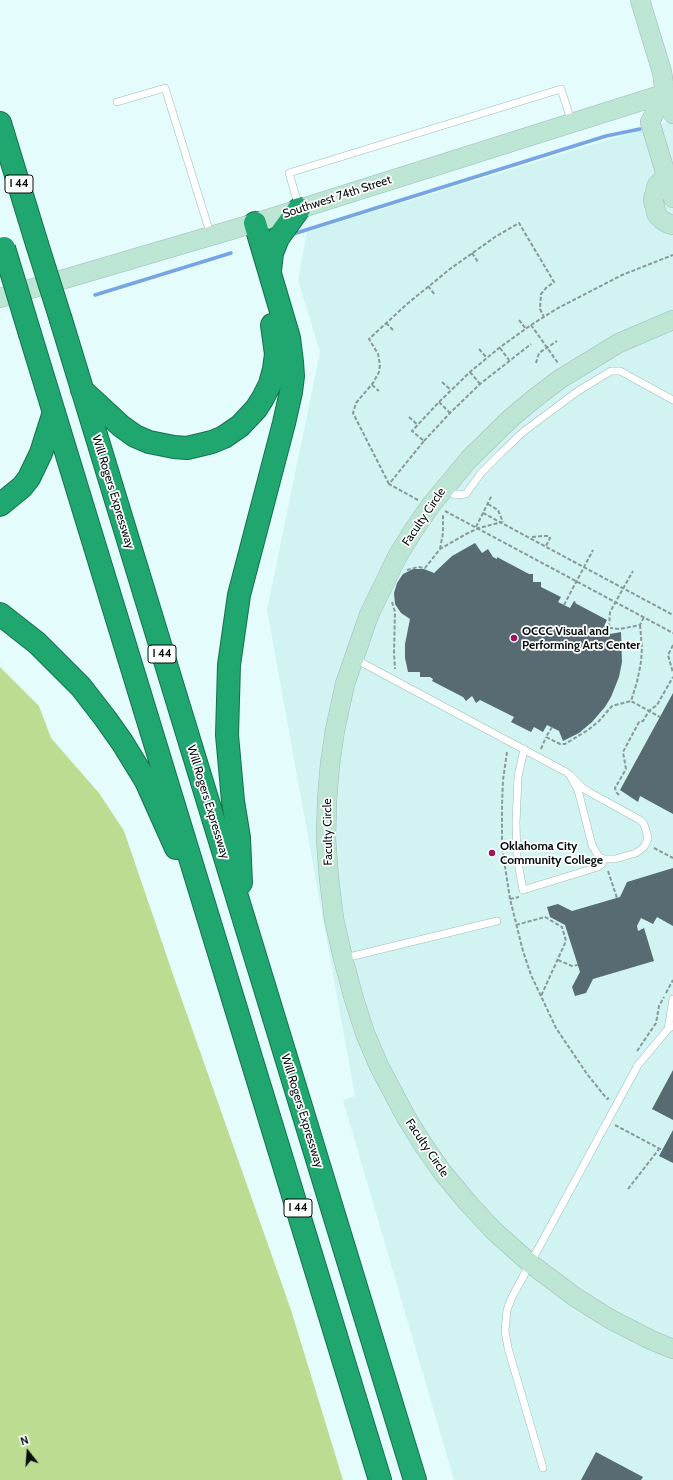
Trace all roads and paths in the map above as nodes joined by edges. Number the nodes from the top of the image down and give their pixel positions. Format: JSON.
{"nodes":[{"id":1,"x":640,"y":0,"type":"edge"},
{"id":2,"x":669,"y":92,"type":"edge"},
{"id":3,"x":117,"y":102,"type":"dead end"},
{"id":4,"x":673,"y":114,"type":"edge"},
{"id":5,"x":0,"y":123,"type":"edge"},
{"id":6,"x":572,"y":123,"type":"junction"},
{"id":7,"x":666,"y":176,"type":"junction"},
{"id":8,"x":673,"y":198,"type":"edge"},
{"id":9,"x":299,"y":209,"type":"junction"},
{"id":10,"x":249,"y":225,"type":"junction"},
{"id":11,"x":673,"y":225,"type":"edge"},
{"id":12,"x":211,"y":236,"type":"junction"},
{"id":13,"x":2,"y":241,"type":"edge"},
{"id":14,"x":472,"y":252,"type":"junction"},
{"id":15,"x":673,"y":255,"type":"edge"},
{"id":16,"x":478,"y":262,"type":"dead end"},
{"id":17,"x":270,"y":274,"type":"junction"},
{"id":18,"x":428,"y":286,"type":"junction"},
{"id":19,"x":435,"y":294,"type":"dead end"},
{"id":20,"x":0,"y":298,"type":"edge"},
{"id":21,"x":544,"y":317,"type":"junction"},
{"id":22,"x":519,"y":320,"type":"dead end"},
{"id":23,"x":673,"y":320,"type":"edge"},
{"id":24,"x":386,"y":323,"type":"junction"},
{"id":25,"x":531,"y":325,"type":"junction"},
{"id":26,"x":526,"y":329,"type":"junction"},
{"id":27,"x":394,"y":331,"type":"dead end"},
{"id":28,"x":557,"y":341,"type":"dead end"},
{"id":29,"x":531,"y":344,"type":"dead end"},
{"id":30,"x":499,"y":348,"type":"junction"},
{"id":31,"x":547,"y":348,"type":"junction"},
{"id":32,"x":479,"y":349,"type":"dead end"},
{"id":33,"x":487,"y":358,"type":"junction"},
{"id":34,"x":509,"y":360,"type":"junction"},
{"id":35,"x":536,"y":363,"type":"dead end"},
{"id":36,"x":558,"y":364,"type":"dead end"},
{"id":37,"x":470,"y":372,"type":"junction"},
{"id":38,"x":442,"y":382,"type":"dead end"},
{"id":39,"x":480,"y":384,"type":"junction"},
{"id":40,"x":372,"y":385,"type":"junction"},
{"id":41,"x":82,"y":389,"type":"junction"},
{"id":42,"x":451,"y":390,"type":"junction"},
{"id":43,"x":379,"y":391,"type":"dead end"},
{"id":44,"x":673,"y":400,"type":"edge"},
{"id":45,"x":439,"y":402,"type":"junction"},
{"id":46,"x":54,"y":412,"type":"junction"},
{"id":47,"x":450,"y":413,"type":"junction"},
{"id":48,"x":408,"y":417,"type":"dead end"},
{"id":49,"x":418,"y":425,"type":"junction"},
{"id":50,"x":424,"y":442,"type":"junction"},
{"id":51,"x":389,"y":484,"type":"junction"},
{"id":52,"x":444,"y":489,"type":"junction"},
{"id":53,"x":492,"y":495,"type":"dead end"},
{"id":54,"x":423,"y":503,"type":"dead end"},
{"id":55,"x":488,"y":504,"type":"junction"},
{"id":56,"x":0,"y":505,"type":"edge"},
{"id":57,"x":483,"y":513,"type":"junction"},
{"id":58,"x":502,"y":522,"type":"junction"},
{"id":59,"x":506,"y":524,"type":"junction"},
{"id":60,"x":477,"y":528,"type":"junction"},
{"id":61,"x":531,"y":537,"type":"junction"},
{"id":62,"x":546,"y":546,"type":"junction"},
{"id":63,"x":440,"y":549,"type":"junction"},
{"id":64,"x":593,"y":550,"type":"dead end"},
{"id":65,"x":583,"y":567,"type":"junction"},
{"id":66,"x":633,"y":571,"type":"dead end"},
{"id":67,"x":404,"y":572,"type":"dead end"},
{"id":68,"x":576,"y":580,"type":"junction"},
{"id":69,"x":624,"y":588,"type":"junction"},
{"id":70,"x":391,"y":595,"type":"dead end"},
{"id":71,"x":616,"y":602,"type":"junction"},
{"id":72,"x":564,"y":605,"type":"dead end"},
{"id":73,"x":0,"y":614,"type":"edge"},
{"id":74,"x":673,"y":615,"type":"edge"},
{"id":75,"x":644,"y":618,"type":"junction"},
{"id":76,"x":640,"y":625,"type":"junction"},
{"id":77,"x":604,"y":626,"type":"dead end"},
{"id":78,"x":609,"y":628,"type":"junction"},
{"id":79,"x":673,"y":633,"type":"edge"},
{"id":80,"x":673,"y":645,"type":"edge"},
{"id":81,"x":353,"y":658,"type":"junction"},
{"id":82,"x":395,"y":669,"type":"dead end"},
{"id":83,"x":673,"y":673,"type":"edge"},
{"id":84,"x":673,"y":677,"type":"edge"},
{"id":85,"x":631,"y":701,"type":"junction"},
{"id":86,"x":649,"y":711,"type":"junction"},
{"id":87,"x":660,"y":717,"type":"dead end"},
{"id":88,"x":552,"y":727,"type":"dead end"},
{"id":89,"x":546,"y":737,"type":"junction"},
{"id":90,"x":524,"y":749,"type":"junction"},
{"id":91,"x":507,"y":752,"type":"dead end"},
{"id":92,"x":537,"y":756,"type":"junction"},
{"id":93,"x":570,"y":775,"type":"junction"},
{"id":94,"x":619,"y":795,"type":"dead end"},
{"id":95,"x":654,"y":848,"type":"dead end"},
{"id":96,"x":673,"y":858,"type":"edge"},
{"id":97,"x":604,"y":859,"type":"junction"},
{"id":98,"x":608,"y":870,"type":"dead end"},
{"id":99,"x":617,"y":898,"type":"dead end"},
{"id":100,"x":243,"y":918,"type":"junction"},
{"id":101,"x":496,"y":921,"type":"dead end"},
{"id":102,"x":516,"y":926,"type":"junction"},
{"id":103,"x":215,"y":937,"type":"junction"},
{"id":104,"x":342,"y":958,"type":"junction"},
{"id":105,"x":558,"y":960,"type":"junction"},
{"id":106,"x":578,"y":964,"type":"dead end"},
{"id":107,"x":673,"y":980,"type":"edge"},
{"id":108,"x":540,"y":996,"type":"junction"},
{"id":109,"x":673,"y":999,"type":"edge"},
{"id":110,"x":670,"y":1028,"type":"edge"},
{"id":111,"x":634,"y":1054,"type":"dead end"},
{"id":112,"x":610,"y":1097,"type":"dead end"},
{"id":113,"x":614,"y":1125,"type":"dead end"},
{"id":114,"x":659,"y":1148,"type":"junction"},
{"id":115,"x":662,"y":1150,"type":"dead end"},
{"id":116,"x":628,"y":1189,"type":"dead end"},
{"id":117,"x":531,"y":1264,"type":"junction"},
{"id":118,"x":673,"y":1349,"type":"edge"},
{"id":119,"x":543,"y":1468,"type":"dead end"},
{"id":120,"x":380,"y":1480,"type":"edge"},
{"id":121,"x":415,"y":1480,"type":"edge"}],
"edges":[{"from":1,"to":2,"type":"street"},
{"from":2,"to":4,"type":"street"},
{"from":2,"to":6,"type":"street","name":"Southwest 74th Street"},
{"from":2,"to":7,"type":"street"},
{"from":3,"to":12,"type":"lane"},
{"from":5,"to":41,"type":"highway","name":"Will Rogers Expressway","number":"I 44","bridge":true},
{"from":6,"to":9,"type":"street","name":"Southwest 74th Street"},
{"from":6,"to":9,"type":"lane"},
{"from":7,"to":8,"type":"street"},
{"from":7,"to":11,"type":"street"},
{"from":9,"to":10,"type":"street","name":"Southwest 74th Street"},
{"from":9,"to":17,"type":"highway"},
{"from":10,"to":12,"type":"street","name":"Southwest 74th Street"},
{"from":10,"to":17,"type":"highway"},
{"from":10,"to":41,"type":"highway"},
{"from":12,"to":20,"type":"street","name":"Southwest 74th Street"},
{"from":13,"to":46,"type":"highway","number":"I 44","bridge":true},
{"from":14,"to":16,"type":"path"},
{"from":14,"to":18,"type":"path"},
{"from":14,"to":21,"type":"path"},
{"from":15,"to":21,"type":"path"},
{"from":17,"to":100,"type":"highway"},
{"from":18,"to":19,"type":"path"},
{"from":18,"to":24,"type":"path"},
{"from":21,"to":25,"type":"path"},
{"from":22,"to":26,"type":"path"},
{"from":23,"to":52,"type":"street","name":"Faculty Circle"},
{"from":24,"to":27,"type":"path"},
{"from":24,"to":40,"type":"path"},
{"from":25,"to":26,"type":"path"},
{"from":25,"to":31,"type":"path"},
{"from":26,"to":30,"type":"path"},
{"from":28,"to":31,"type":"path"},
{"from":29,"to":34,"type":"path"},
{"from":30,"to":33,"type":"path"},
{"from":30,"to":34,"type":"path"},
{"from":31,"to":35,"type":"path"},
{"from":31,"to":36,"type":"path"},
{"from":32,"to":33,"type":"path"},
{"from":33,"to":37,"type":"path"},
{"from":34,"to":39,"type":"path"},
{"from":37,"to":39,"type":"path"},
{"from":37,"to":42,"type":"path"},
{"from":38,"to":42,"type":"path"},
{"from":39,"to":47,"type":"path"},
{"from":40,"to":43,"type":"path"},
{"from":40,"to":51,"type":"path"},
{"from":41,"to":100,"type":"highway","name":"Will Rogers Expressway","number":"I 44"},
{"from":42,"to":45,"type":"path"},
{"from":44,"to":52,"type":"lane"},
{"from":45,"to":47,"type":"path"},
{"from":45,"to":49,"type":"path"},
{"from":46,"to":56,"type":"highway"},
{"from":46,"to":103,"type":"highway","number":"I 44"},
{"from":47,"to":50,"type":"path"},
{"from":48,"to":49,"type":"path"},
{"from":49,"to":50,"type":"path"},
{"from":50,"to":51,"type":"path"},
{"from":51,"to":54,"type":"path"},
{"from":52,"to":81,"type":"street","name":"Faculty Circle"},
{"from":53,"to":55,"type":"path"},
{"from":55,"to":57,"type":"path"},
{"from":55,"to":59,"type":"path"},
{"from":57,"to":58,"type":"path"},
{"from":57,"to":60,"type":"path"},
{"from":58,"to":59,"type":"path"},
{"from":58,"to":60,"type":"path"},
{"from":59,"to":61,"type":"path"},
{"from":60,"to":63,"type":"path"},
{"from":60,"to":63,"type":"path"},
{"from":60,"to":68,"type":"path"},
{"from":61,"to":62,"type":"path"},
{"from":61,"to":62,"type":"path"},
{"from":62,"to":65,"type":"path"},
{"from":63,"to":67,"type":"path"},
{"from":64,"to":65,"type":"path"},
{"from":65,"to":68,"type":"path"},
{"from":65,"to":69,"type":"path"},
{"from":66,"to":69,"type":"path"},
{"from":68,"to":71,"type":"path"},
{"from":68,"to":72,"type":"path"},
{"from":69,"to":71,"type":"path"},
{"from":69,"to":74,"type":"path"},
{"from":70,"to":82,"type":"path"},
{"from":71,"to":75,"type":"path"},
{"from":71,"to":78,"type":"path"},
{"from":73,"to":103,"type":"highway"},
{"from":75,"to":76,"type":"path"},
{"from":75,"to":79,"type":"path"},
{"from":76,"to":78,"type":"path"},
{"from":76,"to":85,"type":"path"},
{"from":77,"to":78,"type":"path"},
{"from":80,"to":83,"type":"path"},
{"from":81,"to":90,"type":"lane"},
{"from":81,"to":104,"type":"street","name":"Faculty Circle"},
{"from":84,"to":86,"type":"path"},
{"from":85,"to":86,"type":"path"},
{"from":85,"to":89,"type":"path"},
{"from":86,"to":87,"type":"path"},
{"from":86,"to":94,"type":"path"},
{"from":88,"to":89,"type":"path"},
{"from":89,"to":92,"type":"path"},
{"from":90,"to":92,"type":"lane"},
{"from":90,"to":97,"type":"lane"},
{"from":91,"to":102,"type":"path"},
{"from":92,"to":93,"type":"lane"},
{"from":93,"to":97,"type":"lane"},
{"from":93,"to":97,"type":"lane"},
{"from":95,"to":96,"type":"path"},
{"from":98,"to":99,"type":"path"},
{"from":100,"to":121,"type":"highway","name":"Will Rogers Expressway","number":"I 44"},
{"from":101,"to":104,"type":"lane"},
{"from":102,"to":105,"type":"path"},
{"from":102,"to":108,"type":"path"},
{"from":103,"to":120,"type":"highway","number":"I 44"},
{"from":104,"to":117,"type":"street","name":"Faculty Circle"},
{"from":105,"to":106,"type":"path"},
{"from":105,"to":108,"type":"path"},
{"from":107,"to":111,"type":"path"},
{"from":108,"to":112,"type":"path"},
{"from":109,"to":110,"type":"lane"},
{"from":110,"to":117,"type":"lane"},
{"from":113,"to":114,"type":"path"},
{"from":114,"to":115,"type":"path"},
{"from":114,"to":116,"type":"path"},
{"from":117,"to":118,"type":"street","name":"Faculty Circle"},
{"from":117,"to":119,"type":"lane"}]}
